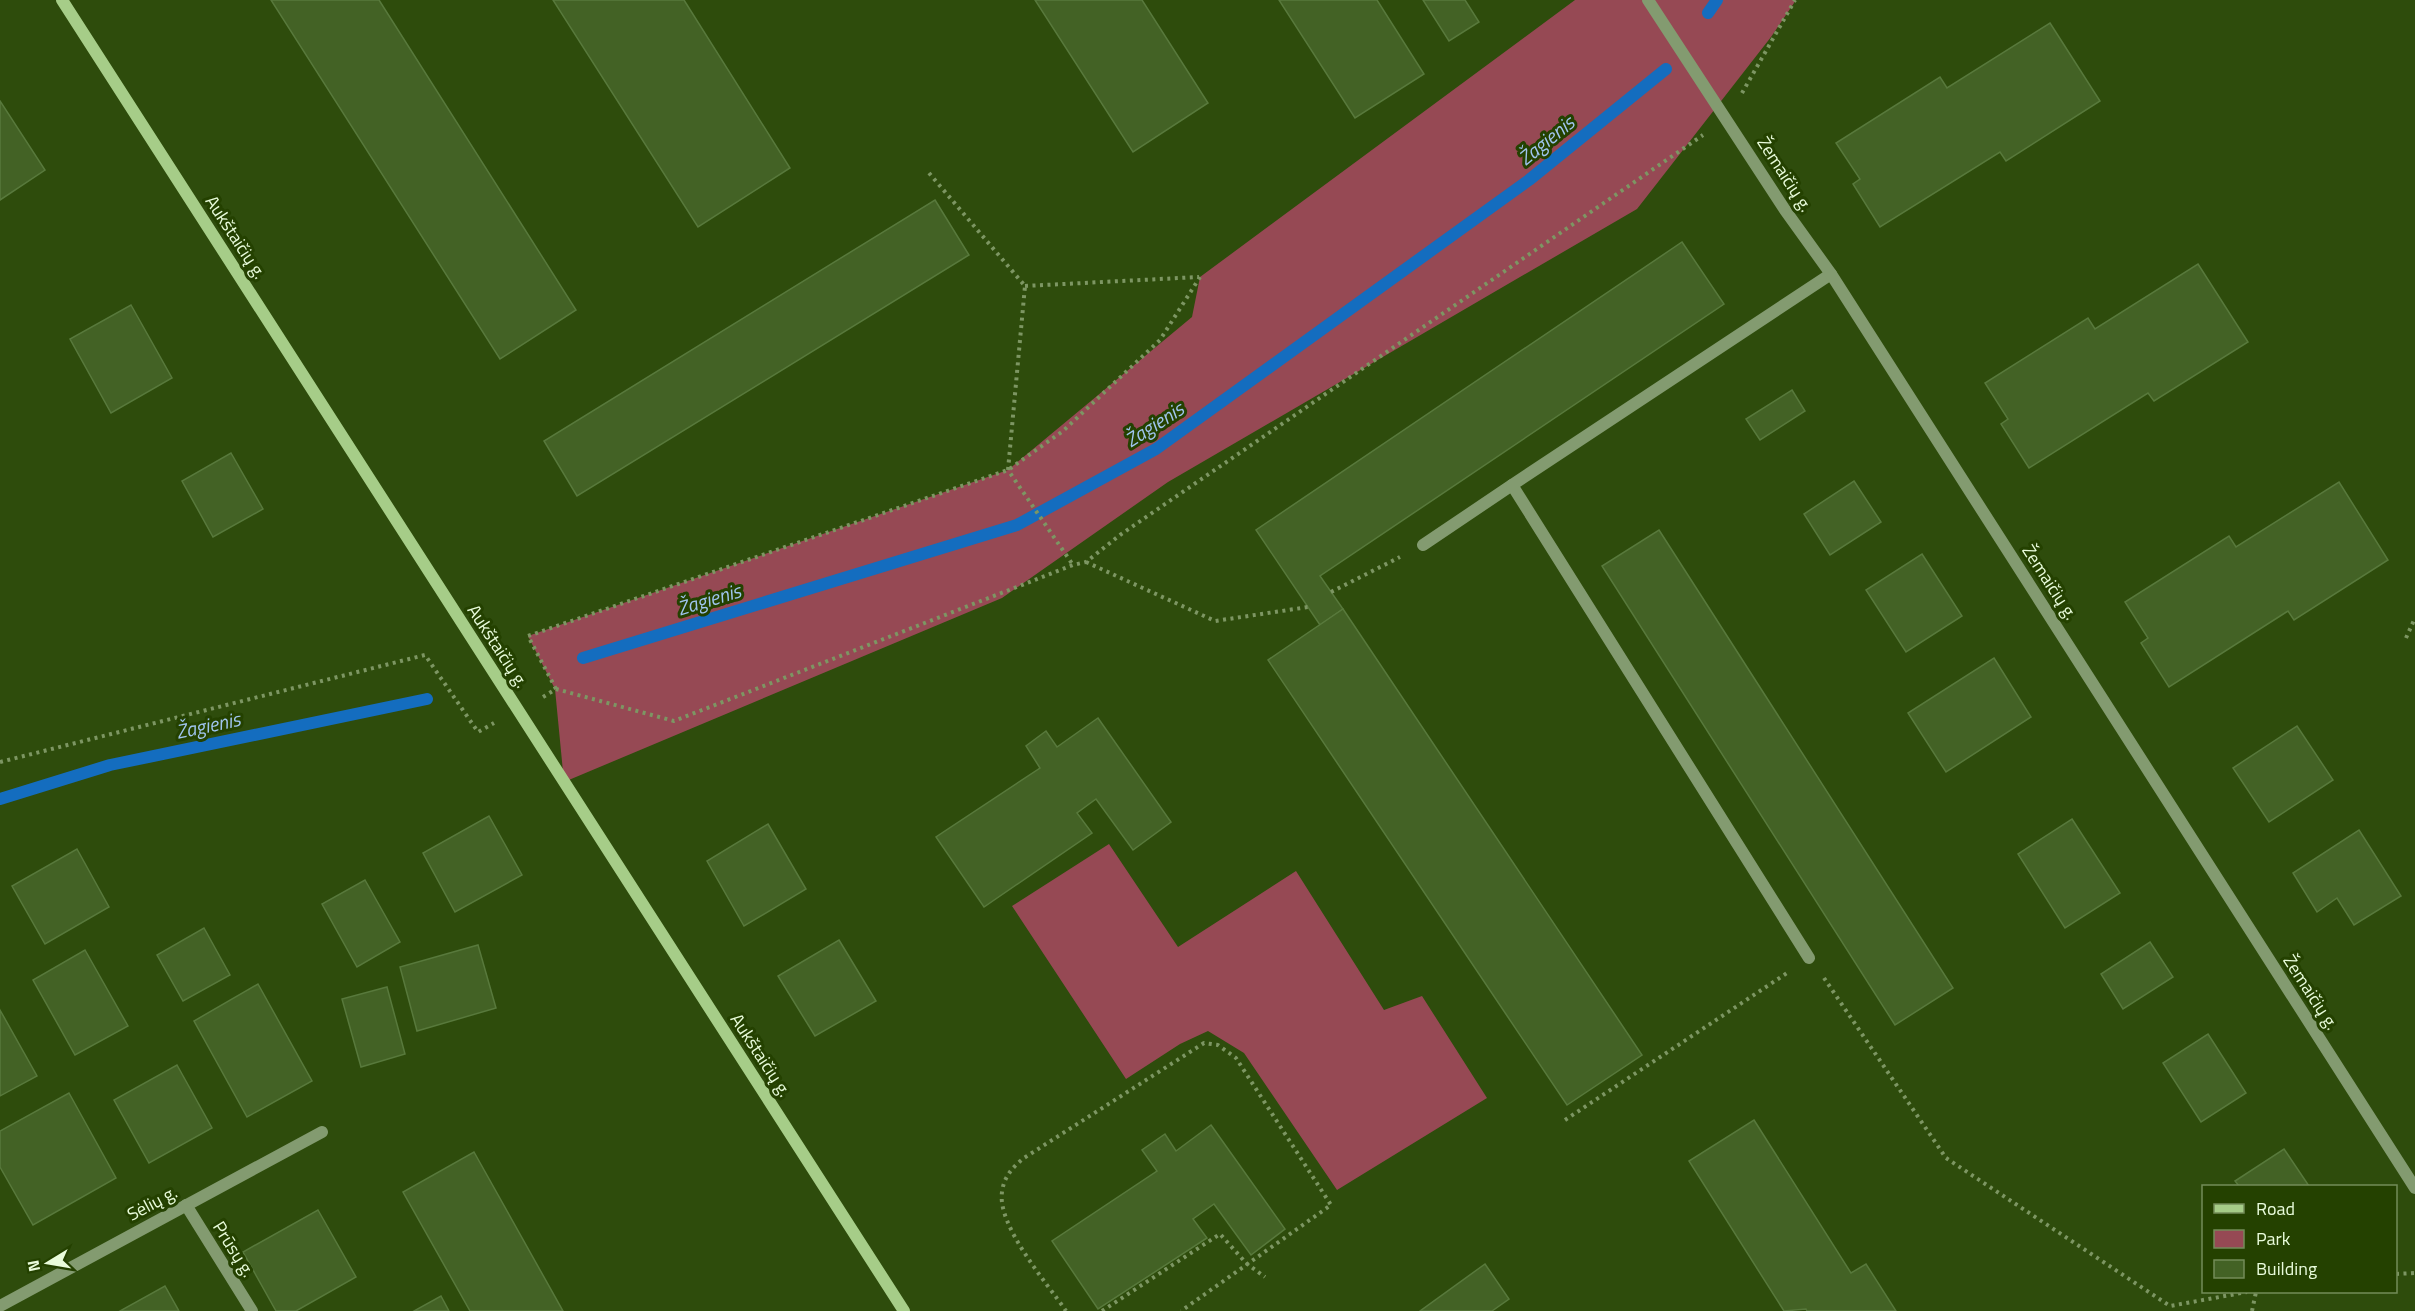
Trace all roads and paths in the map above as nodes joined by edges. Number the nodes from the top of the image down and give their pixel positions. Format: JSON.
{"nodes":[{"id":1,"x":62,"y":0,"type":"edge"},
{"id":2,"x":1648,"y":0,"type":"edge"},
{"id":3,"x":1795,"y":0,"type":"edge"},
{"id":4,"x":1727,"y":118,"type":"junction"},
{"id":5,"x":929,"y":172,"type":"dead end"},
{"id":6,"x":1831,"y":274,"type":"junction"},
{"id":7,"x":1025,"y":286,"type":"junction"},
{"id":8,"x":1008,"y":470,"type":"junction"},
{"id":9,"x":1512,"y":484,"type":"junction"},
{"id":10,"x":1423,"y":545,"type":"joint"},
{"id":11,"x":1086,"y":562,"type":"junction"},
{"id":12,"x":1073,"y":565,"type":"junction"},
{"id":13,"x":1331,"y":592,"type":"dead end"},
{"id":14,"x":1308,"y":607,"type":"dead end"},
{"id":15,"x":2415,"y":618,"type":"edge"},
{"id":16,"x":2406,"y":638,"type":"dead end"},
{"id":17,"x":478,"y":732,"type":"dead end"},
{"id":18,"x":0,"y":762,"type":"edge"},
{"id":19,"x":1809,"y":958,"type":"junction"},
{"id":20,"x":1565,"y":1120,"type":"dead end"},
{"id":21,"x":321,"y":1132,"type":"dead end"},
{"id":22,"x":2415,"y":1188,"type":"edge"},
{"id":23,"x":186,"y":1205,"type":"junction"},
{"id":24,"x":1246,"y":1263,"type":"junction"},
{"id":25,"x":2415,"y":1273,"type":"edge"},
{"id":26,"x":2397,"y":1274,"type":"edge"},
{"id":27,"x":1265,"y":1277,"type":"dead end"},
{"id":28,"x":2242,"y":1293,"type":"edge"},
{"id":29,"x":2256,"y":1293,"type":"edge"},
{"id":30,"x":0,"y":1305,"type":"edge"},
{"id":31,"x":252,"y":1311,"type":"edge"},
{"id":32,"x":904,"y":1311,"type":"edge"},
{"id":33,"x":1066,"y":1311,"type":"edge"},
{"id":34,"x":1102,"y":1311,"type":"edge"},
{"id":35,"x":1181,"y":1311,"type":"edge"},
{"id":36,"x":2252,"y":1311,"type":"edge"}],
"edges":[{"from":1,"to":32,"type":"main road","name":"Aukštaičių g."},
{"from":2,"to":4,"type":"street","name":"Žemaičių g."},
{"from":3,"to":4,"type":"path"},
{"from":4,"to":6,"type":"street","name":"Žemaičių g."},
{"from":4,"to":11,"type":"path"},
{"from":5,"to":7,"type":"path"},
{"from":6,"to":9,"type":"street"},
{"from":6,"to":22,"type":"street","name":"Žemaičių g."},
{"from":7,"to":8,"type":"path"},
{"from":7,"to":8,"type":"path"},
{"from":8,"to":12,"type":"path"},
{"from":8,"to":12,"type":"path"},
{"from":9,"to":10,"type":"street"},
{"from":9,"to":19,"type":"street"},
{"from":10,"to":13,"type":"path"},
{"from":11,"to":12,"type":"path"},
{"from":11,"to":14,"type":"path"},
{"from":15,"to":16,"type":"path"},
{"from":17,"to":18,"type":"path"},
{"from":19,"to":20,"type":"path"},
{"from":19,"to":28,"type":"path"},
{"from":21,"to":23,"type":"street","name":"Sėlių g."},
{"from":23,"to":30,"type":"street","name":"Sėlių g."},
{"from":23,"to":31,"type":"street","name":"Prūsų g."},
{"from":24,"to":27,"type":"path"},
{"from":24,"to":33,"type":"path"},
{"from":24,"to":34,"type":"path"},
{"from":24,"to":35,"type":"path"},
{"from":25,"to":26,"type":"path"},
{"from":29,"to":36,"type":"path"}]}
